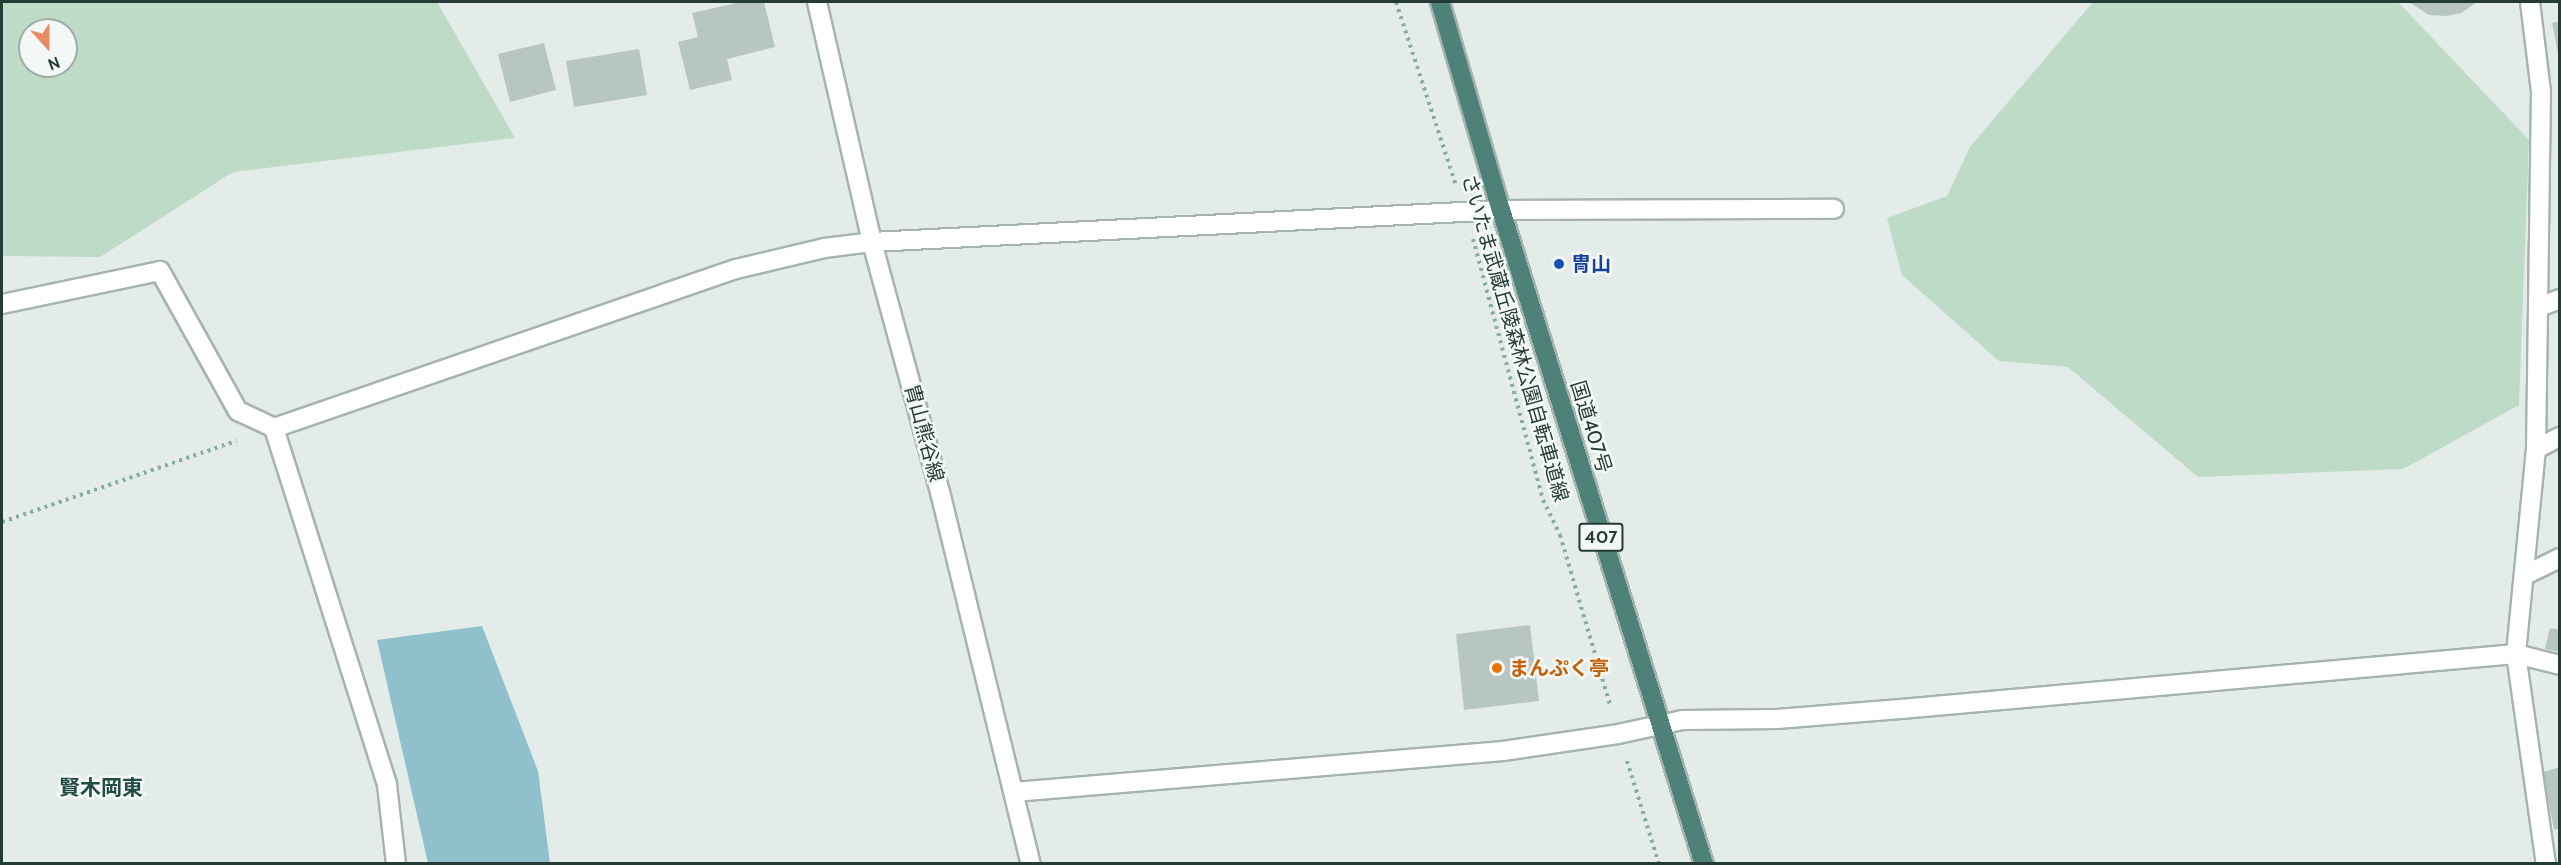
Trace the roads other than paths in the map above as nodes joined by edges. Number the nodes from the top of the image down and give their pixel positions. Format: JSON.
{"nodes":[{"id":1,"x":817,"y":2,"type":"edge"},
{"id":2,"x":1440,"y":2,"type":"edge"},
{"id":3,"x":2530,"y":2,"type":"edge"},
{"id":4,"x":1834,"y":208,"type":"dead end"},
{"id":5,"x":1501,"y":210,"type":"junction"},
{"id":6,"x":872,"y":242,"type":"junction"},
{"id":7,"x":2559,"y":299,"type":"edge"},
{"id":8,"x":2,"y":304,"type":"edge"},
{"id":9,"x":2539,"y":307,"type":"junction"},
{"id":10,"x":274,"y":428,"type":"junction"},
{"id":11,"x":2559,"y":437,"type":"edge"},
{"id":12,"x":2536,"y":448,"type":"junction"},
{"id":13,"x":2559,"y":558,"type":"edge"},
{"id":14,"x":2525,"y":575,"type":"junction"},
{"id":15,"x":2516,"y":654,"type":"junction"},
{"id":16,"x":2559,"y":665,"type":"edge"},
{"id":17,"x":1659,"y":724,"type":"junction"},
{"id":18,"x":1014,"y":792,"type":"junction"},
{"id":19,"x":396,"y":864,"type":"edge"},
{"id":20,"x":1031,"y":864,"type":"edge"},
{"id":21,"x":1704,"y":864,"type":"edge"},
{"id":22,"x":2546,"y":864,"type":"edge"}],
"edges":[{"from":1,"to":6,"type":"street","name":"胄山熊谷線"},
{"from":2,"to":5,"type":"highway","name":"国道407号","number":"407"},
{"from":3,"to":9,"type":"street"},
{"from":4,"to":5,"type":"street"},
{"from":5,"to":6,"type":"street"},
{"from":5,"to":17,"type":"highway","name":"国道407号","number":"407"},
{"from":6,"to":10,"type":"street"},
{"from":6,"to":18,"type":"street","name":"胄山熊谷線"},
{"from":7,"to":9,"type":"street"},
{"from":8,"to":10,"type":"street"},
{"from":9,"to":12,"type":"street"},
{"from":10,"to":19,"type":"street"},
{"from":11,"to":12,"type":"street"},
{"from":12,"to":14,"type":"street"},
{"from":13,"to":14,"type":"street"},
{"from":14,"to":15,"type":"street"},
{"from":15,"to":16,"type":"street"},
{"from":15,"to":17,"type":"street"},
{"from":15,"to":22,"type":"street"},
{"from":17,"to":18,"type":"street"},
{"from":17,"to":21,"type":"highway","name":"国道407号","number":"407"},
{"from":18,"to":20,"type":"street","name":"胄山熊谷線"}]}
